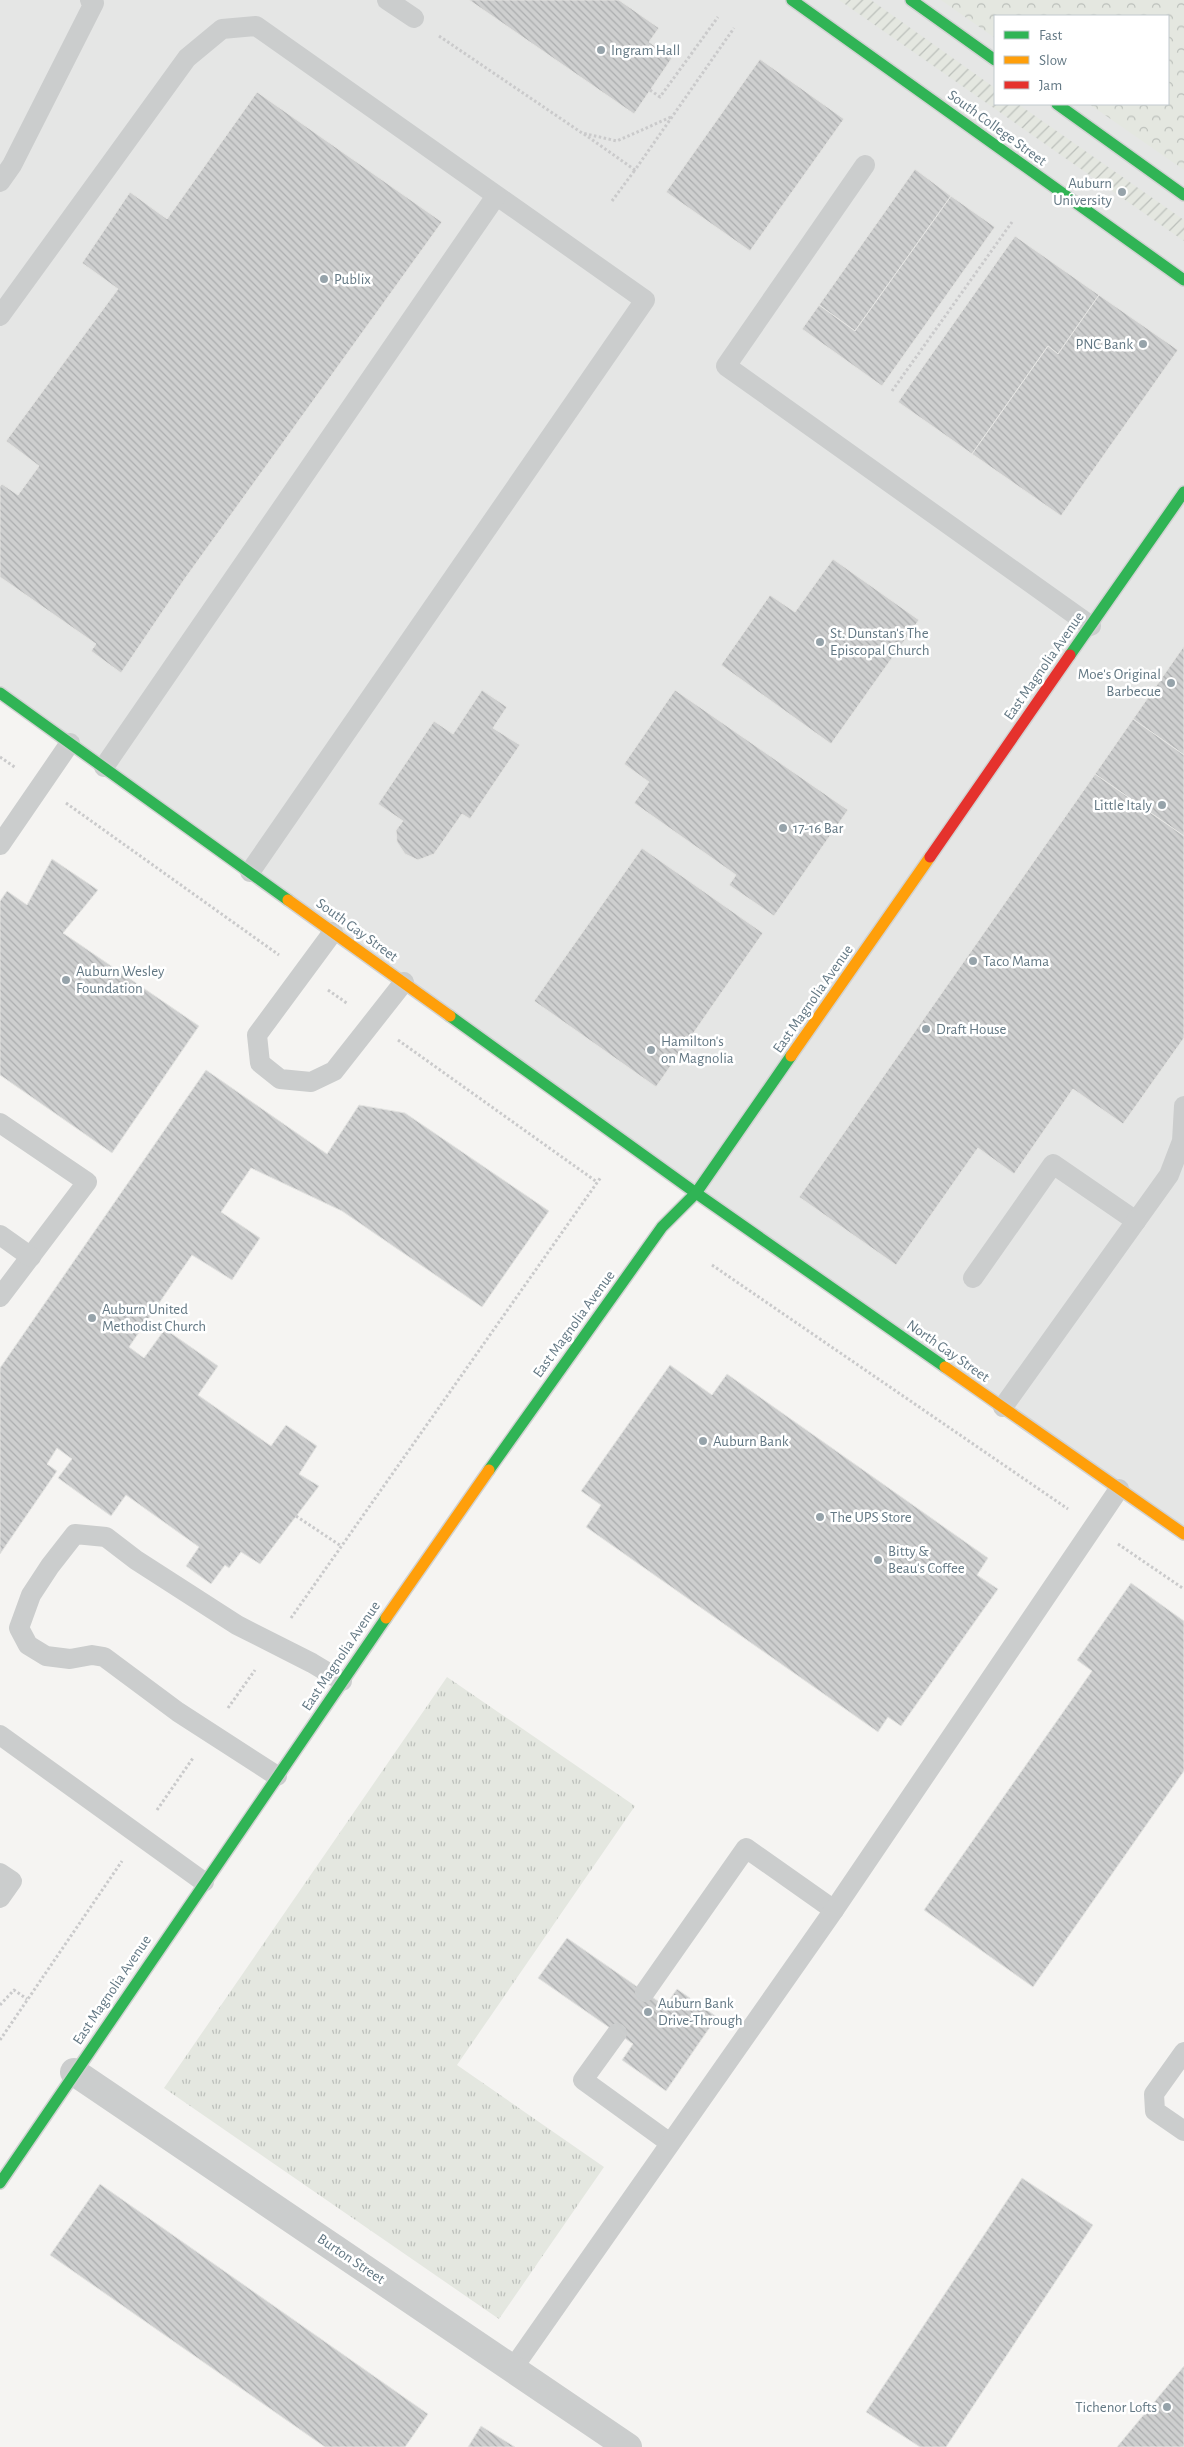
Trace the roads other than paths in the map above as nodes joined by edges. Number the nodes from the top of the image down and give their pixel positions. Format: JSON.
{"nodes":[{"id":1,"x":90,"y":0,"type":"edge"},
{"id":2,"x":387,"y":0,"type":"edge"},
{"id":3,"x":792,"y":0,"type":"edge"},
{"id":4,"x":912,"y":0,"type":"edge"},
{"id":5,"x":414,"y":18,"type":"road end"},
{"id":6,"x":994,"y":59,"type":"edge"},
{"id":7,"x":1058,"y":105,"type":"edge"},
{"id":8,"x":865,"y":165,"type":"dead end"},
{"id":9,"x":0,"y":182,"type":"edge"},
{"id":10,"x":1184,"y":195,"type":"edge"},
{"id":11,"x":496,"y":196,"type":"junction"},
{"id":12,"x":1184,"y":280,"type":"edge"},
{"id":13,"x":0,"y":316,"type":"edge"},
{"id":14,"x":1184,"y":492,"type":"edge"},
{"id":15,"x":1091,"y":626,"type":"junction"},
{"id":16,"x":0,"y":693,"type":"edge"},
{"id":17,"x":70,"y":743,"type":"junction"},
{"id":18,"x":104,"y":767,"type":"junction"},
{"id":19,"x":0,"y":845,"type":"edge"},
{"id":20,"x":250,"y":872,"type":"junction"},
{"id":21,"x":333,"y":932,"type":"junction"},
{"id":22,"x":404,"y":982,"type":"junction"},
{"id":23,"x":1184,"y":1106,"type":"edge"},
{"id":24,"x":0,"y":1123,"type":"edge"},
{"id":25,"x":696,"y":1192,"type":"junction"},
{"id":26,"x":1136,"y":1221,"type":"junction"},
{"id":27,"x":0,"y":1234,"type":"edge"},
{"id":28,"x":30,"y":1257,"type":"junction"},
{"id":29,"x":973,"y":1278,"type":"dead end"},
{"id":30,"x":0,"y":1298,"type":"edge"},
{"id":31,"x":1003,"y":1407,"type":"junction"},
{"id":32,"x":1119,"y":1489,"type":"junction"},
{"id":33,"x":1184,"y":1534,"type":"edge"},
{"id":34,"x":342,"y":1681,"type":"junction"},
{"id":35,"x":0,"y":1735,"type":"edge"},
{"id":36,"x":277,"y":1776,"type":"junction"},
{"id":37,"x":0,"y":1873,"type":"edge"},
{"id":38,"x":204,"y":1882,"type":"junction"},
{"id":39,"x":0,"y":1898,"type":"edge"},
{"id":40,"x":834,"y":1910,"type":"junction"},
{"id":41,"x":645,"y":1992,"type":"dead end"},
{"id":42,"x":617,"y":2033,"type":"dead end"},
{"id":43,"x":1184,"y":2052,"type":"edge"},
{"id":44,"x":74,"y":2072,"type":"junction"},
{"id":45,"x":1184,"y":2131,"type":"edge"},
{"id":46,"x":670,"y":2143,"type":"junction"},
{"id":47,"x":0,"y":2184,"type":"edge"},
{"id":48,"x":513,"y":2368,"type":"junction"},
{"id":49,"x":628,"y":2447,"type":"edge"}],
"edges":[{"from":1,"to":9,"type":"lane"},
{"from":2,"to":5,"type":"lane"},
{"from":3,"to":12,"type":"street","name":"South College Street"},
{"from":4,"to":6,"type":"street"},
{"from":7,"to":10,"type":"street"},
{"from":8,"to":15,"type":"lane"},
{"from":11,"to":13,"type":"lane"},
{"from":11,"to":18,"type":"lane"},
{"from":11,"to":20,"type":"lane"},
{"from":14,"to":15,"type":"street","name":"East Magnolia Avenue"},
{"from":15,"to":25,"type":"street","name":"East Magnolia Avenue"},
{"from":16,"to":17,"type":"street","name":"South Gay Street"},
{"from":17,"to":18,"type":"street","name":"South Gay Street"},
{"from":17,"to":19,"type":"lane"},
{"from":18,"to":20,"type":"street","name":"South Gay Street"},
{"from":20,"to":21,"type":"street","name":"South Gay Street"},
{"from":21,"to":22,"type":"street","name":"South Gay Street"},
{"from":21,"to":22,"type":"lane"},
{"from":22,"to":25,"type":"street","name":"South Gay Street"},
{"from":23,"to":26,"type":"lane"},
{"from":24,"to":28,"type":"lane"},
{"from":25,"to":31,"type":"street","name":"North Gay Street"},
{"from":25,"to":34,"type":"street","name":"East Magnolia Avenue"},
{"from":26,"to":29,"type":"lane"},
{"from":26,"to":31,"type":"lane"},
{"from":27,"to":28,"type":"lane"},
{"from":28,"to":30,"type":"lane"},
{"from":31,"to":32,"type":"street","name":"North Gay Street"},
{"from":32,"to":33,"type":"street","name":"North Gay Street"},
{"from":32,"to":40,"type":"lane"},
{"from":34,"to":36,"type":"street","name":"East Magnolia Avenue"},
{"from":34,"to":36,"type":"lane"},
{"from":35,"to":38,"type":"lane"},
{"from":36,"to":38,"type":"street","name":"East Magnolia Avenue"},
{"from":37,"to":39,"type":"lane"},
{"from":38,"to":44,"type":"street","name":"East Magnolia Avenue"},
{"from":40,"to":41,"type":"lane"},
{"from":40,"to":46,"type":"lane"},
{"from":42,"to":46,"type":"lane"},
{"from":43,"to":45,"type":"lane"},
{"from":44,"to":47,"type":"street","name":"East Magnolia Avenue"},
{"from":44,"to":48,"type":"street","name":"Burton Street"},
{"from":46,"to":48,"type":"lane"},
{"from":48,"to":49,"type":"street","name":"Burton Street"}]}
